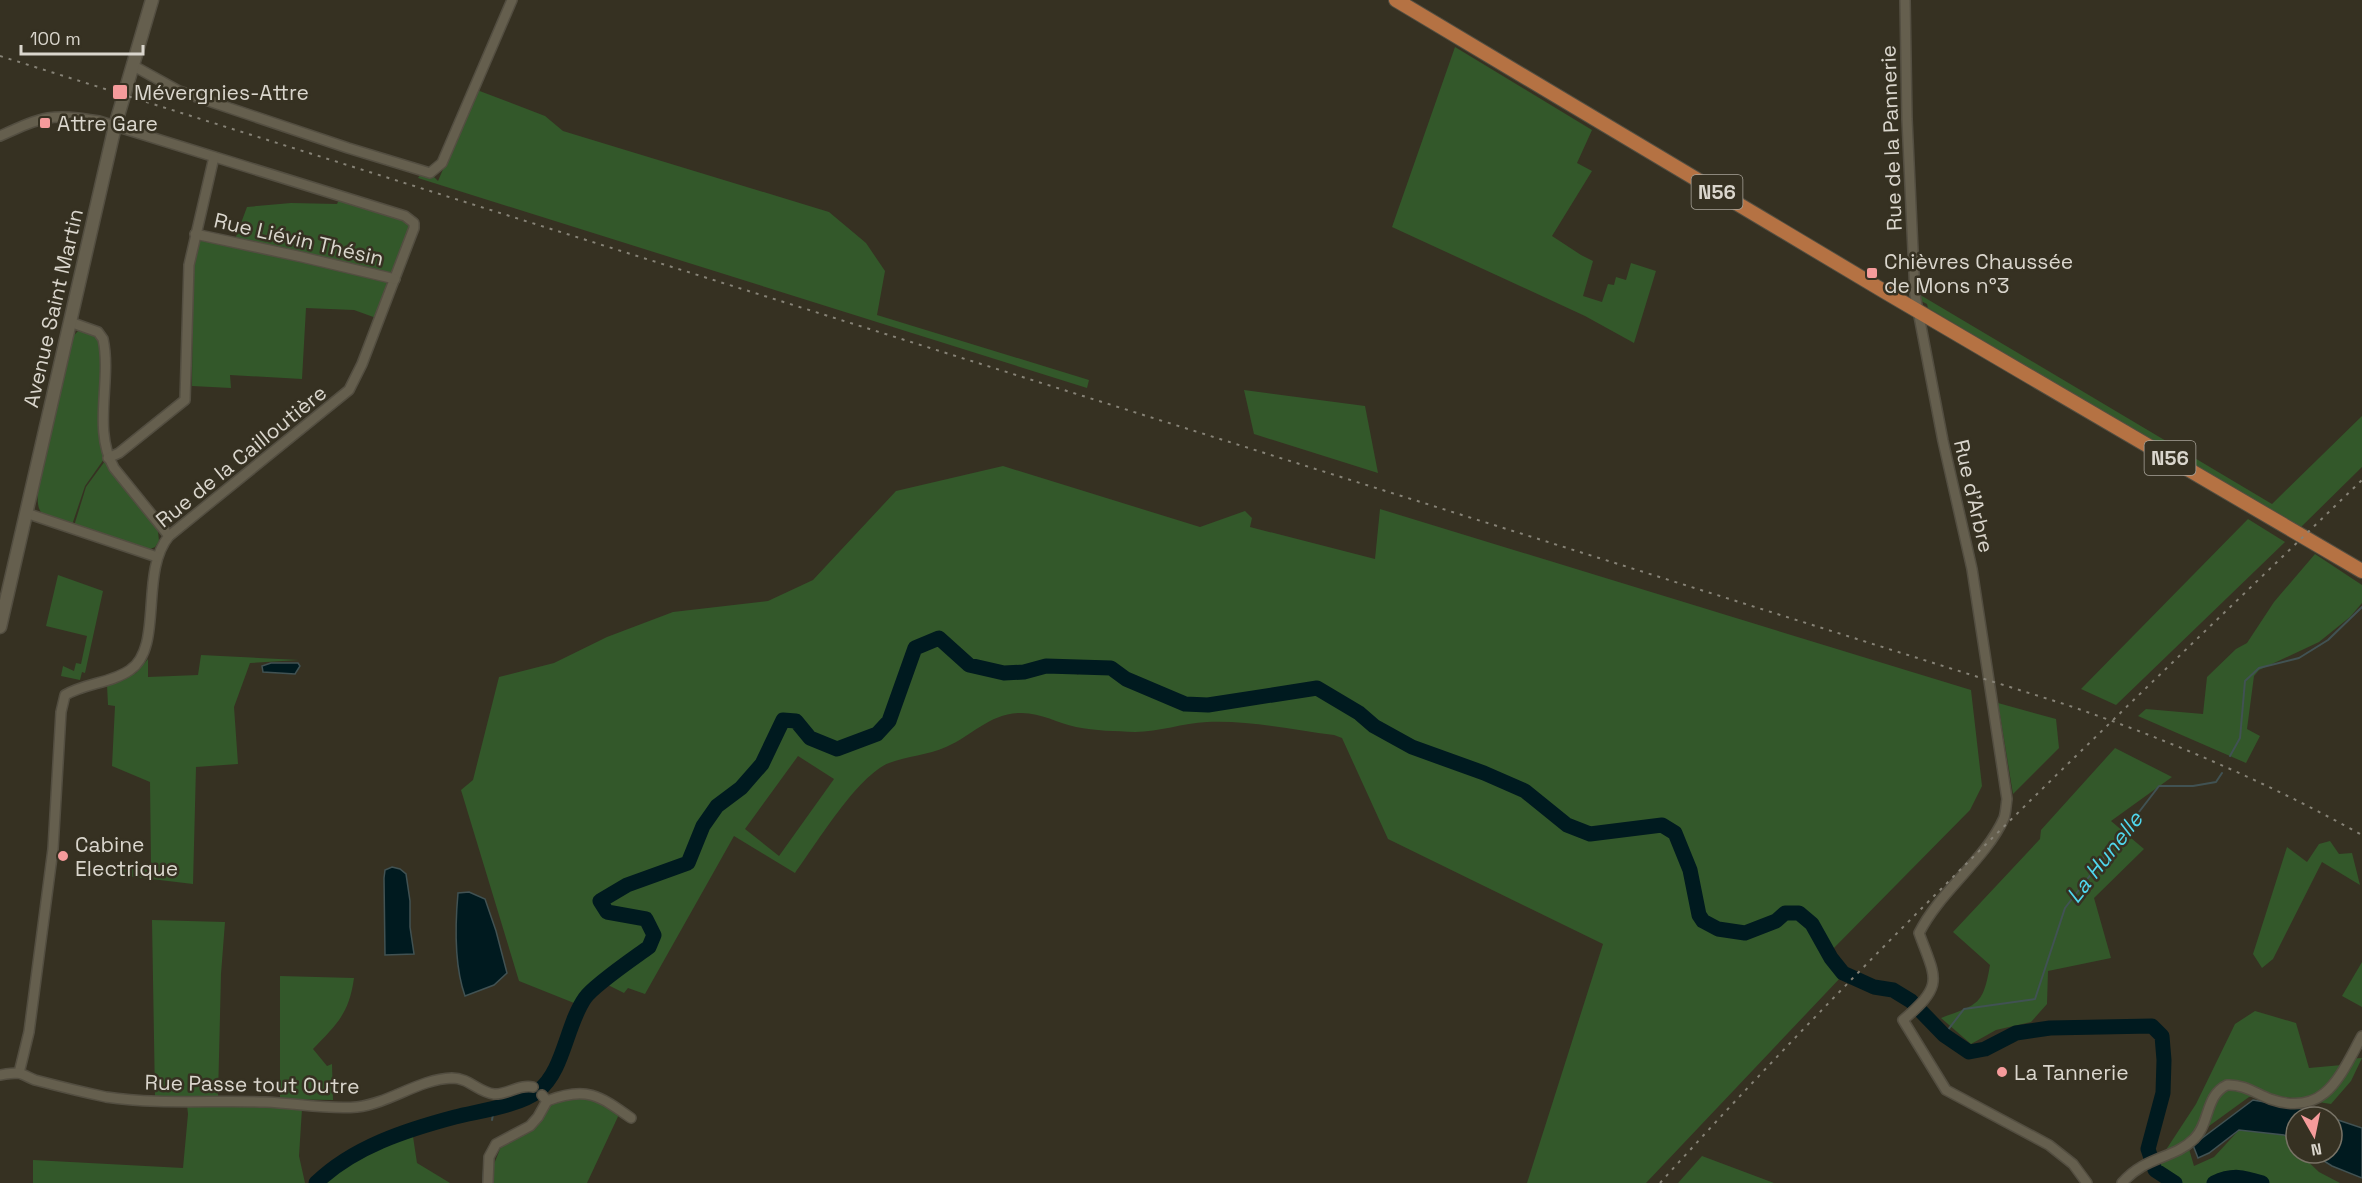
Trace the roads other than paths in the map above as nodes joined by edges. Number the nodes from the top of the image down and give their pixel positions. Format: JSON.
{"nodes":[{"id":1,"x":152,"y":0,"type":"edge"},
{"id":2,"x":512,"y":0,"type":"edge"},
{"id":3,"x":1396,"y":0,"type":"edge"},
{"id":4,"x":1905,"y":0,"type":"edge"},
{"id":5,"x":132,"y":65,"type":"junction"},
{"id":6,"x":115,"y":126,"type":"junction"},
{"id":7,"x":0,"y":136,"type":"edge"},
{"id":8,"x":214,"y":157,"type":"junction"},
{"id":9,"x":195,"y":234,"type":"junction"},
{"id":10,"x":395,"y":279,"type":"junction"},
{"id":11,"x":1919,"y":310,"type":"junction"},
{"id":12,"x":70,"y":322,"type":"junction"},
{"id":13,"x":108,"y":458,"type":"junction"},
{"id":14,"x":26,"y":513,"type":"junction"},
{"id":15,"x":169,"y":536,"type":"junction"},
{"id":16,"x":157,"y":557,"type":"junction"},
{"id":17,"x":2361,"y":571,"type":"edge"},
{"id":18,"x":0,"y":627,"type":"edge"},
{"id":19,"x":2362,"y":1036,"type":"edge"},
{"id":20,"x":19,"y":1073,"type":"junction"},
{"id":21,"x":0,"y":1075,"type":"edge"},
{"id":22,"x":533,"y":1087,"type":"dead end"},
{"id":23,"x":631,"y":1118,"type":"dead end"},
{"id":24,"x":488,"y":1183,"type":"edge"},
{"id":25,"x":2087,"y":1183,"type":"edge"},
{"id":26,"x":2122,"y":1183,"type":"edge"}],
"edges":[{"from":1,"to":5,"type":"street","name":"Avenue Saint Martin"},
{"from":2,"to":5,"type":"street"},
{"from":3,"to":11,"type":"main road","number":"N56"},
{"from":4,"to":11,"type":"street","name":"Rue de la Pannerie"},
{"from":5,"to":6,"type":"street","name":"Avenue Saint Martin"},
{"from":6,"to":7,"type":"street"},
{"from":6,"to":8,"type":"street"},
{"from":6,"to":12,"type":"street","name":"Avenue Saint Martin"},
{"from":8,"to":9,"type":"street"},
{"from":8,"to":10,"type":"street","name":"Rue de la Cailloutière"},
{"from":9,"to":10,"type":"street","name":"Rue Liévin Thésin"},
{"from":9,"to":13,"type":"street"},
{"from":10,"to":15,"type":"street","name":"Rue de la Cailloutière"},
{"from":11,"to":17,"type":"main road","number":"N56"},
{"from":11,"to":25,"type":"street","name":"Rue d'Arbre"},
{"from":12,"to":13,"type":"street"},
{"from":12,"to":14,"type":"street","name":"Avenue Saint Martin"},
{"from":13,"to":15,"type":"street"},
{"from":14,"to":16,"type":"street"},
{"from":14,"to":18,"type":"street","name":"Avenue Saint Martin"},
{"from":15,"to":16,"type":"street","name":"Rue de la Cailloutière"},
{"from":16,"to":20,"type":"street","name":"Rue de la Cailloutière"},
{"from":19,"to":26,"type":"street"},
{"from":20,"to":21,"type":"street","name":"Rue Passe tout Outre"},
{"from":20,"to":22,"type":"street","name":"Rue Passe tout Outre"},
{"from":23,"to":24,"type":"street"}]}
